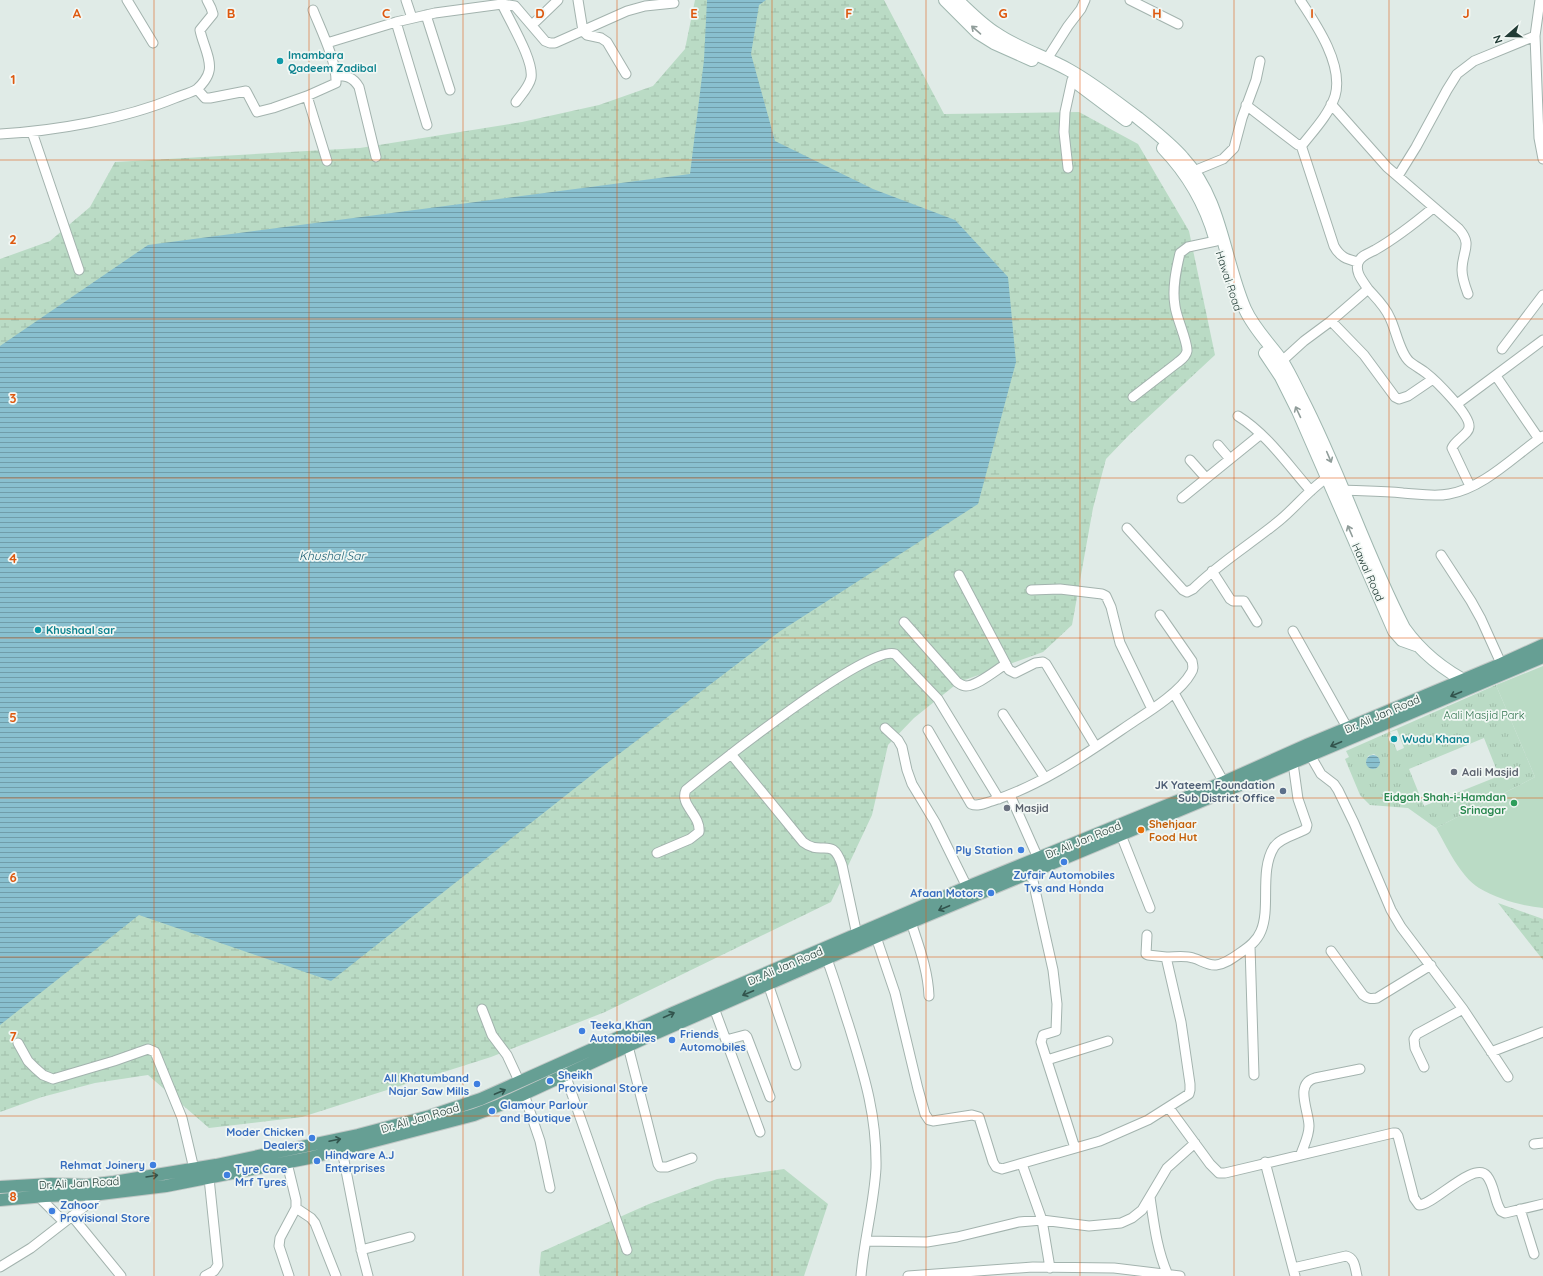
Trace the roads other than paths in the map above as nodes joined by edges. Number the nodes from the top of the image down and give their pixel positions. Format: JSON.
{"nodes":[{"id":1,"x":127,"y":0,"type":"edge"},
{"id":2,"x":206,"y":0,"type":"edge"},
{"id":3,"x":406,"y":0,"type":"edge"},
{"id":4,"x":558,"y":0,"type":"edge"},
{"id":5,"x":578,"y":0,"type":"edge"},
{"id":6,"x":945,"y":0,"type":"edge"},
{"id":7,"x":957,"y":0,"type":"edge"},
{"id":8,"x":1084,"y":0,"type":"edge"},
{"id":9,"x":1130,"y":0,"type":"edge"},
{"id":10,"x":1300,"y":0,"type":"edge"},
{"id":11,"x":1540,"y":0,"type":"edge"},
{"id":12,"x":674,"y":3,"type":"dead end"},
{"id":13,"x":502,"y":4,"type":"junction"},
{"id":14,"x":313,"y":10,"type":"dead end"},
{"id":15,"x":426,"y":15,"type":"junction"},
{"id":16,"x":412,"y":18,"type":"junction"},
{"id":17,"x":396,"y":22,"type":"junction"},
{"id":18,"x":1178,"y":24,"type":"dead end"},
{"id":19,"x":532,"y":25,"type":"junction"},
{"id":20,"x":583,"y":31,"type":"junction"},
{"id":21,"x":1535,"y":36,"type":"junction"},
{"id":22,"x":153,"y":43,"type":"dead end"},
{"id":23,"x":327,"y":43,"type":"junction"},
{"id":24,"x":1260,"y":61,"type":"dead end"},
{"id":25,"x":1050,"y":63,"type":"junction"},
{"id":26,"x":626,"y":74,"type":"dead end"},
{"id":27,"x":336,"y":75,"type":"junction"},
{"id":28,"x":1072,"y":80,"type":"junction"},
{"id":29,"x":197,"y":89,"type":"junction"},
{"id":30,"x":450,"y":90,"type":"dead end"},
{"id":31,"x":307,"y":96,"type":"junction"},
{"id":32,"x":516,"y":102,"type":"dead end"},
{"id":33,"x":1331,"y":104,"type":"junction"},
{"id":34,"x":1246,"y":105,"type":"junction"},
{"id":35,"x":427,"y":125,"type":"dead end"},
{"id":36,"x":32,"y":132,"type":"junction"},
{"id":37,"x":0,"y":134,"type":"edge"},
{"id":38,"x":1301,"y":146,"type":"junction"},
{"id":39,"x":376,"y":157,"type":"dead end"},
{"id":40,"x":1543,"y":159,"type":"edge"},
{"id":41,"x":327,"y":161,"type":"dead end"},
{"id":42,"x":1068,"y":168,"type":"dead end"},
{"id":43,"x":1190,"y":172,"type":"junction"},
{"id":44,"x":1398,"y":176,"type":"junction"},
{"id":45,"x":1433,"y":208,"type":"junction"},
{"id":46,"x":1216,"y":241,"type":"junction"},
{"id":47,"x":1358,"y":262,"type":"junction"},
{"id":48,"x":78,"y":270,"type":"dead end"},
{"id":49,"x":1368,"y":289,"type":"junction"},
{"id":50,"x":1468,"y":294,"type":"dead end"},
{"id":51,"x":1543,"y":295,"type":"edge"},
{"id":52,"x":1331,"y":321,"type":"junction"},
{"id":53,"x":1543,"y":340,"type":"edge"},
{"id":54,"x":1502,"y":349,"type":"dead end"},
{"id":55,"x":1282,"y":361,"type":"junction"},
{"id":56,"x":1496,"y":376,"type":"junction"},
{"id":57,"x":1433,"y":379,"type":"junction"},
{"id":58,"x":1133,"y":397,"type":"dead end"},
{"id":59,"x":1458,"y":404,"type":"junction"},
{"id":60,"x":1238,"y":416,"type":"dead end"},
{"id":61,"x":1261,"y":434,"type":"junction"},
{"id":62,"x":1541,"y":438,"type":"edge"},
{"id":63,"x":1218,"y":445,"type":"dead end"},
{"id":64,"x":1230,"y":459,"type":"junction"},
{"id":65,"x":1190,"y":460,"type":"dead end"},
{"id":66,"x":1331,"y":475,"type":"junction"},
{"id":67,"x":1206,"y":478,"type":"junction"},
{"id":68,"x":1470,"y":486,"type":"junction"},
{"id":69,"x":1311,"y":490,"type":"junction"},
{"id":70,"x":1342,"y":490,"type":"junction"},
{"id":71,"x":1182,"y":498,"type":"dead end"},
{"id":72,"x":1127,"y":528,"type":"dead end"},
{"id":73,"x":1441,"y":556,"type":"dead end"},
{"id":74,"x":1212,"y":571,"type":"junction"},
{"id":75,"x":959,"y":575,"type":"dead end"},
{"id":76,"x":1031,"y":590,"type":"dead end"},
{"id":77,"x":1160,"y":615,"type":"dead end"},
{"id":78,"x":904,"y":622,"type":"dead end"},
{"id":79,"x":1257,"y":622,"type":"dead end"},
{"id":80,"x":1293,"y":631,"type":"dead end"},
{"id":81,"x":1416,"y":645,"type":"junction"},
{"id":82,"x":1543,"y":645,"type":"edge"},
{"id":83,"x":1543,"y":657,"type":"edge"},
{"id":84,"x":1006,"y":664,"type":"junction"},
{"id":85,"x":1503,"y":669,"type":"junction"},
{"id":86,"x":1463,"y":680,"type":"junction"},
{"id":87,"x":1475,"y":686,"type":"junction"},
{"id":88,"x":1174,"y":693,"type":"junction"},
{"id":89,"x":1152,"y":709,"type":"junction"},
{"id":90,"x":1400,"y":712,"type":"junction"},
{"id":91,"x":1003,"y":714,"type":"dead end"},
{"id":92,"x":885,"y":728,"type":"dead end"},
{"id":93,"x":1348,"y":729,"type":"junction"},
{"id":94,"x":928,"y":730,"type":"dead end"},
{"id":95,"x":1096,"y":747,"type":"junction"},
{"id":96,"x":731,"y":754,"type":"junction"},
{"id":97,"x":1310,"y":755,"type":"junction"},
{"id":98,"x":1293,"y":763,"type":"junction"},
{"id":99,"x":1045,"y":778,"type":"junction"},
{"id":100,"x":1226,"y":786,"type":"junction"},
{"id":101,"x":1010,"y":795,"type":"junction"},
{"id":102,"x":999,"y":798,"type":"junction"},
{"id":103,"x":1121,"y":835,"type":"junction"},
{"id":104,"x":657,"y":853,"type":"dead end"},
{"id":105,"x":1038,"y":858,"type":"junction"},
{"id":106,"x":1031,"y":872,"type":"junction"},
{"id":107,"x":967,"y":887,"type":"junction"},
{"id":108,"x":1150,"y":908,"type":"dead end"},
{"id":109,"x":911,"y":922,"type":"junction"},
{"id":110,"x":881,"y":931,"type":"junction"},
{"id":111,"x":857,"y":935,"type":"junction"},
{"id":112,"x":1147,"y":935,"type":"dead end"},
{"id":113,"x":1250,"y":946,"type":"junction"},
{"id":114,"x":1331,"y":951,"type":"dead end"},
{"id":115,"x":826,"y":954,"type":"junction"},
{"id":116,"x":1166,"y":957,"type":"junction"},
{"id":117,"x":1431,"y":965,"type":"junction"},
{"id":118,"x":768,"y":984,"type":"junction"},
{"id":119,"x":929,"y":996,"type":"dead end"},
{"id":120,"x":482,"y":1008,"type":"dead end"},
{"id":121,"x":714,"y":1008,"type":"junction"},
{"id":122,"x":1463,"y":1009,"type":"junction"},
{"id":123,"x":1543,"y":1032,"type":"edge"},
{"id":124,"x":643,"y":1033,"type":"junction"},
{"id":125,"x":726,"y":1040,"type":"junction"},
{"id":126,"x":1108,"y":1041,"type":"dead end"},
{"id":127,"x":18,"y":1043,"type":"dead end"},
{"id":128,"x":628,"y":1046,"type":"junction"},
{"id":129,"x":1491,"y":1052,"type":"junction"},
{"id":130,"x":1048,"y":1060,"type":"junction"},
{"id":131,"x":796,"y":1066,"type":"dead end"},
{"id":132,"x":1424,"y":1067,"type":"dead end"},
{"id":133,"x":563,"y":1069,"type":"junction"},
{"id":134,"x":1360,"y":1070,"type":"dead end"},
{"id":135,"x":1254,"y":1075,"type":"dead end"},
{"id":136,"x":1508,"y":1077,"type":"dead end"},
{"id":137,"x":522,"y":1088,"type":"junction"},
{"id":138,"x":770,"y":1097,"type":"dead end"},
{"id":139,"x":1169,"y":1108,"type":"junction"},
{"id":140,"x":760,"y":1132,"type":"dead end"},
{"id":141,"x":359,"y":1140,"type":"junction"},
{"id":142,"x":1195,"y":1143,"type":"junction"},
{"id":143,"x":1075,"y":1148,"type":"junction"},
{"id":144,"x":342,"y":1150,"type":"junction"},
{"id":145,"x":1301,"y":1154,"type":"junction"},
{"id":146,"x":692,"y":1158,"type":"dead end"},
{"id":147,"x":1265,"y":1162,"type":"junction"},
{"id":148,"x":287,"y":1163,"type":"junction"},
{"id":149,"x":1022,"y":1164,"type":"junction"},
{"id":150,"x":194,"y":1169,"type":"junction"},
{"id":151,"x":209,"y":1178,"type":"junction"},
{"id":152,"x":114,"y":1182,"type":"junction"},
{"id":153,"x":0,"y":1187,"type":"edge"},
{"id":154,"x":550,"y":1188,"type":"dead end"},
{"id":155,"x":100,"y":1194,"type":"junction"},
{"id":156,"x":39,"y":1196,"type":"junction"},
{"id":157,"x":1150,"y":1197,"type":"junction"},
{"id":158,"x":0,"y":1200,"type":"edge"},
{"id":159,"x":1543,"y":1204,"type":"edge"},
{"id":160,"x":296,"y":1208,"type":"junction"},
{"id":161,"x":1520,"y":1209,"type":"junction"},
{"id":162,"x":72,"y":1216,"type":"junction"},
{"id":163,"x":1042,"y":1220,"type":"junction"},
{"id":164,"x":64,"y":1222,"type":"junction"},
{"id":165,"x":410,"y":1237,"type":"dead end"},
{"id":166,"x":866,"y":1241,"type":"junction"},
{"id":167,"x":361,"y":1250,"type":"junction"},
{"id":168,"x":627,"y":1250,"type":"dead end"},
{"id":169,"x":1534,"y":1254,"type":"dead end"},
{"id":170,"x":0,"y":1267,"type":"edge"},
{"id":171,"x":1050,"y":1268,"type":"junction"},
{"id":172,"x":1033,"y":1272,"type":"edge"},
{"id":173,"x":1090,"y":1272,"type":"edge"},
{"id":174,"x":1294,"y":1272,"type":"edge"},
{"id":175,"x":1168,"y":1275,"type":"edge"},
{"id":176,"x":121,"y":1276,"type":"edge"},
{"id":177,"x":205,"y":1276,"type":"edge"},
{"id":178,"x":289,"y":1276,"type":"edge"},
{"id":179,"x":336,"y":1276,"type":"edge"},
{"id":180,"x":368,"y":1276,"type":"edge"},
{"id":181,"x":861,"y":1276,"type":"edge"},
{"id":182,"x":908,"y":1276,"type":"edge"},
{"id":183,"x":1180,"y":1276,"type":"edge"},
{"id":184,"x":1357,"y":1276,"type":"edge"}],
"edges":[{"from":1,"to":22,"type":"street"},
{"from":2,"to":29,"type":"street"},
{"from":3,"to":16,"type":"street"},
{"from":4,"to":19,"type":"street"},
{"from":5,"to":20,"type":"street"},
{"from":25,"to":6,"type":"main road","name":"Hawal Road","one_way":true},
{"from":7,"to":25,"type":"main road","name":"Hawal Road"},
{"from":8,"to":25,"type":"street"},
{"from":9,"to":18,"type":"street"},
{"from":10,"to":33,"type":"street"},
{"from":11,"to":21,"type":"street"},
{"from":12,"to":20,"type":"street"},
{"from":13,"to":15,"type":"street"},
{"from":13,"to":19,"type":"street"},
{"from":13,"to":32,"type":"street"},
{"from":14,"to":23,"type":"street"},
{"from":15,"to":16,"type":"street"},
{"from":15,"to":30,"type":"street"},
{"from":16,"to":17,"type":"street"},
{"from":17,"to":23,"type":"street"},
{"from":17,"to":35,"type":"street"},
{"from":19,"to":20,"type":"street"},
{"from":20,"to":26,"type":"street"},
{"from":21,"to":40,"type":"street"},
{"from":21,"to":44,"type":"street"},
{"from":23,"to":27,"type":"street"},
{"from":24,"to":34,"type":"street"},
{"from":25,"to":28,"type":"main road","name":"Hawal Road"},
{"from":25,"to":43,"type":"main road","name":"Hawal Road"},
{"from":27,"to":31,"type":"street"},
{"from":27,"to":39,"type":"street"},
{"from":28,"to":42,"type":"street"},
{"from":28,"to":43,"type":"main road","name":"Hawal Road"},
{"from":29,"to":31,"type":"street"},
{"from":29,"to":36,"type":"street"},
{"from":31,"to":41,"type":"street"},
{"from":33,"to":38,"type":"street"},
{"from":33,"to":44,"type":"street"},
{"from":34,"to":38,"type":"street"},
{"from":34,"to":43,"type":"street"},
{"from":36,"to":37,"type":"street"},
{"from":36,"to":48,"type":"street"},
{"from":38,"to":47,"type":"street"},
{"from":43,"to":46,"type":"main road","name":"Hawal Road"},
{"from":43,"to":55,"type":"main road","name":"Hawal Road"},
{"from":44,"to":45,"type":"street"},
{"from":45,"to":47,"type":"street"},
{"from":45,"to":50,"type":"street"},
{"from":46,"to":58,"type":"street"},
{"from":66,"to":46,"type":"main road","name":"Hawal Road","one_way":true},
{"from":47,"to":49,"type":"street"},
{"from":49,"to":52,"type":"street"},
{"from":49,"to":57,"type":"street"},
{"from":51,"to":54,"type":"street"},
{"from":52,"to":55,"type":"street"},
{"from":52,"to":57,"type":"street"},
{"from":53,"to":56,"type":"street"},
{"from":55,"to":66,"type":"main road","name":"Hawal Road","one_way":true},
{"from":56,"to":59,"type":"street"},
{"from":56,"to":62,"type":"street"},
{"from":57,"to":59,"type":"street"},
{"from":59,"to":68,"type":"street"},
{"from":60,"to":61,"type":"street"},
{"from":61,"to":64,"type":"street"},
{"from":61,"to":69,"type":"street"},
{"from":62,"to":68,"type":"street"},
{"from":63,"to":64,"type":"street"},
{"from":64,"to":67,"type":"street"},
{"from":65,"to":67,"type":"street"},
{"from":66,"to":69,"type":"street"},
{"from":66,"to":70,"type":"main road","name":"Hawal Road"},
{"from":81,"to":66,"type":"main road","name":"Hawal Road","one_way":true},
{"from":67,"to":71,"type":"street"},
{"from":68,"to":70,"type":"street"},
{"from":69,"to":74,"type":"street"},
{"from":70,"to":81,"type":"main road","name":"Hawal Road"},
{"from":72,"to":74,"type":"street"},
{"from":73,"to":85,"type":"street"},
{"from":74,"to":79,"type":"street"},
{"from":75,"to":84,"type":"street"},
{"from":76,"to":89,"type":"street"},
{"from":77,"to":88,"type":"street"},
{"from":78,"to":84,"type":"street"},
{"from":80,"to":93,"type":"street"},
{"from":81,"to":86,"type":"main road","name":"Hawal Road"},
{"from":82,"to":85,"type":"main road","name":"Dr. Ali Jan Road"},
{"from":83,"to":85,"type":"main road","name":"Dr. Ali Jan Road"},
{"from":84,"to":95,"type":"street"},
{"from":85,"to":86,"type":"main road","name":"Dr. Ali Jan Road"},
{"from":85,"to":87,"type":"main road","name":"Dr. Ali Jan Road"},
{"from":86,"to":87,"type":"main road","name":"Hawal Road"},
{"from":86,"to":90,"type":"main road","name":"Dr. Ali Jan Road"},
{"from":87,"to":90,"type":"main road","name":"Dr. Ali Jan Road","one_way":true},
{"from":88,"to":89,"type":"street"},
{"from":88,"to":100,"type":"street"},
{"from":89,"to":95,"type":"street"},
{"from":90,"to":93,"type":"main road","name":"Dr. Ali Jan Road"},
{"from":90,"to":97,"type":"main road","name":"Dr. Ali Jan Road","one_way":true},
{"from":91,"to":99,"type":"street"},
{"from":92,"to":107,"type":"street"},
{"from":93,"to":100,"type":"main road","name":"Dr. Ali Jan Road"},
{"from":94,"to":102,"type":"street"},
{"from":95,"to":99,"type":"street"},
{"from":96,"to":102,"type":"street"},
{"from":96,"to":104,"type":"street"},
{"from":96,"to":111,"type":"street"},
{"from":97,"to":98,"type":"main road","name":"Dr. Ali Jan Road"},
{"from":97,"to":117,"type":"street"},
{"from":98,"to":100,"type":"main road","name":"Dr. Ali Jan Road"},
{"from":98,"to":113,"type":"street"},
{"from":99,"to":101,"type":"street"},
{"from":100,"to":103,"type":"main road","name":"Dr. Ali Jan Road"},
{"from":100,"to":105,"type":"main road","name":"Dr. Ali Jan Road"},
{"from":101,"to":102,"type":"street"},
{"from":101,"to":105,"type":"street"},
{"from":103,"to":106,"type":"main road","name":"Dr. Ali Jan Road"},
{"from":103,"to":108,"type":"street"},
{"from":105,"to":107,"type":"main road","name":"Dr. Ali Jan Road"},
{"from":106,"to":109,"type":"main road","name":"Dr. Ali Jan Road","one_way":true},
{"from":106,"to":130,"type":"street"},
{"from":107,"to":110,"type":"main road","name":"Dr. Ali Jan Road"},
{"from":109,"to":110,"type":"main road","name":"Dr. Ali Jan Road"},
{"from":109,"to":119,"type":"street"},
{"from":110,"to":111,"type":"main road","name":"Dr. Ali Jan Road"},
{"from":110,"to":115,"type":"main road","name":"Dr. Ali Jan Road"},
{"from":110,"to":149,"type":"street"},
{"from":111,"to":115,"type":"main road","name":"Dr. Ali Jan Road"},
{"from":112,"to":116,"type":"street"},
{"from":113,"to":116,"type":"street"},
{"from":113,"to":135,"type":"street"},
{"from":114,"to":117,"type":"street"},
{"from":115,"to":118,"type":"main road","name":"Dr. Ali Jan Road"},
{"from":124,"to":115,"type":"main road","name":"Dr. Ali Jan Road","one_way":true},
{"from":115,"to":166,"type":"street"},
{"from":116,"to":139,"type":"street"},
{"from":117,"to":122,"type":"street"},
{"from":118,"to":121,"type":"main road","name":"Dr. Ali Jan Road","one_way":true},
{"from":118,"to":131,"type":"street"},
{"from":120,"to":137,"type":"street"},
{"from":121,"to":124,"type":"main road","name":"Dr. Ali Jan Road"},
{"from":121,"to":125,"type":"street"},
{"from":122,"to":129,"type":"street"},
{"from":122,"to":132,"type":"street"},
{"from":123,"to":129,"type":"street"},
{"from":124,"to":128,"type":"main road","name":"Dr. Ali Jan Road"},
{"from":124,"to":133,"type":"main road","name":"Dr. Ali Jan Road"},
{"from":125,"to":138,"type":"street"},
{"from":125,"to":140,"type":"street"},
{"from":126,"to":130,"type":"street"},
{"from":127,"to":150,"type":"street"},
{"from":128,"to":133,"type":"main road","name":"Dr. Ali Jan Road"},
{"from":128,"to":146,"type":"street"},
{"from":129,"to":136,"type":"street"},
{"from":130,"to":143,"type":"street"},
{"from":133,"to":137,"type":"main road","name":"Dr. Ali Jan Road"},
{"from":133,"to":168,"type":"street"},
{"from":134,"to":145,"type":"street"},
{"from":137,"to":141,"type":"main road","name":"Dr. Ali Jan Road"},
{"from":137,"to":154,"type":"street"},
{"from":139,"to":142,"type":"street"},
{"from":139,"to":143,"type":"street"},
{"from":141,"to":144,"type":"main road","name":"Dr. Ali Jan Road"},
{"from":150,"to":141,"type":"main road","name":"Dr. Ali Jan Road","one_way":true},
{"from":142,"to":147,"type":"street"},
{"from":142,"to":157,"type":"street"},
{"from":143,"to":149,"type":"street"},
{"from":144,"to":148,"type":"main road","name":"Dr. Ali Jan Road"},
{"from":144,"to":167,"type":"street"},
{"from":145,"to":147,"type":"street"},
{"from":145,"to":161,"type":"street"},
{"from":147,"to":174,"type":"street"},
{"from":148,"to":151,"type":"main road","name":"Dr. Ali Jan Road"},
{"from":148,"to":160,"type":"street"},
{"from":149,"to":163,"type":"street"},
{"from":152,"to":150,"type":"main road","name":"Dr. Ali Jan Road","one_way":true},
{"from":151,"to":155,"type":"main road","name":"Dr. Ali Jan Road"},
{"from":151,"to":177,"type":"street"},
{"from":152,"to":153,"type":"main road","name":"Dr. Ali Jan Road"},
{"from":152,"to":155,"type":"street"},
{"from":155,"to":156,"type":"main road","name":"Dr. Ali Jan Road"},
{"from":155,"to":162,"type":"street"},
{"from":156,"to":158,"type":"main road","name":"Dr. Ali Jan Road"},
{"from":156,"to":164,"type":"street"},
{"from":157,"to":163,"type":"street"},
{"from":157,"to":175,"type":"street"},
{"from":159,"to":161,"type":"street"},
{"from":160,"to":178,"type":"street"},
{"from":160,"to":179,"type":"street"},
{"from":161,"to":169,"type":"street"},
{"from":162,"to":164,"type":"street"},
{"from":162,"to":176,"type":"street"},
{"from":163,"to":166,"type":"street"},
{"from":163,"to":171,"type":"street"},
{"from":164,"to":170,"type":"street"},
{"from":165,"to":167,"type":"street"},
{"from":166,"to":181,"type":"street"},
{"from":167,"to":180,"type":"street"},
{"from":171,"to":172,"type":"street"},
{"from":171,"to":173,"type":"street"},
{"from":172,"to":182,"type":"street"},
{"from":173,"to":175,"type":"street"},
{"from":174,"to":184,"type":"street"},
{"from":175,"to":183,"type":"street"}]}
